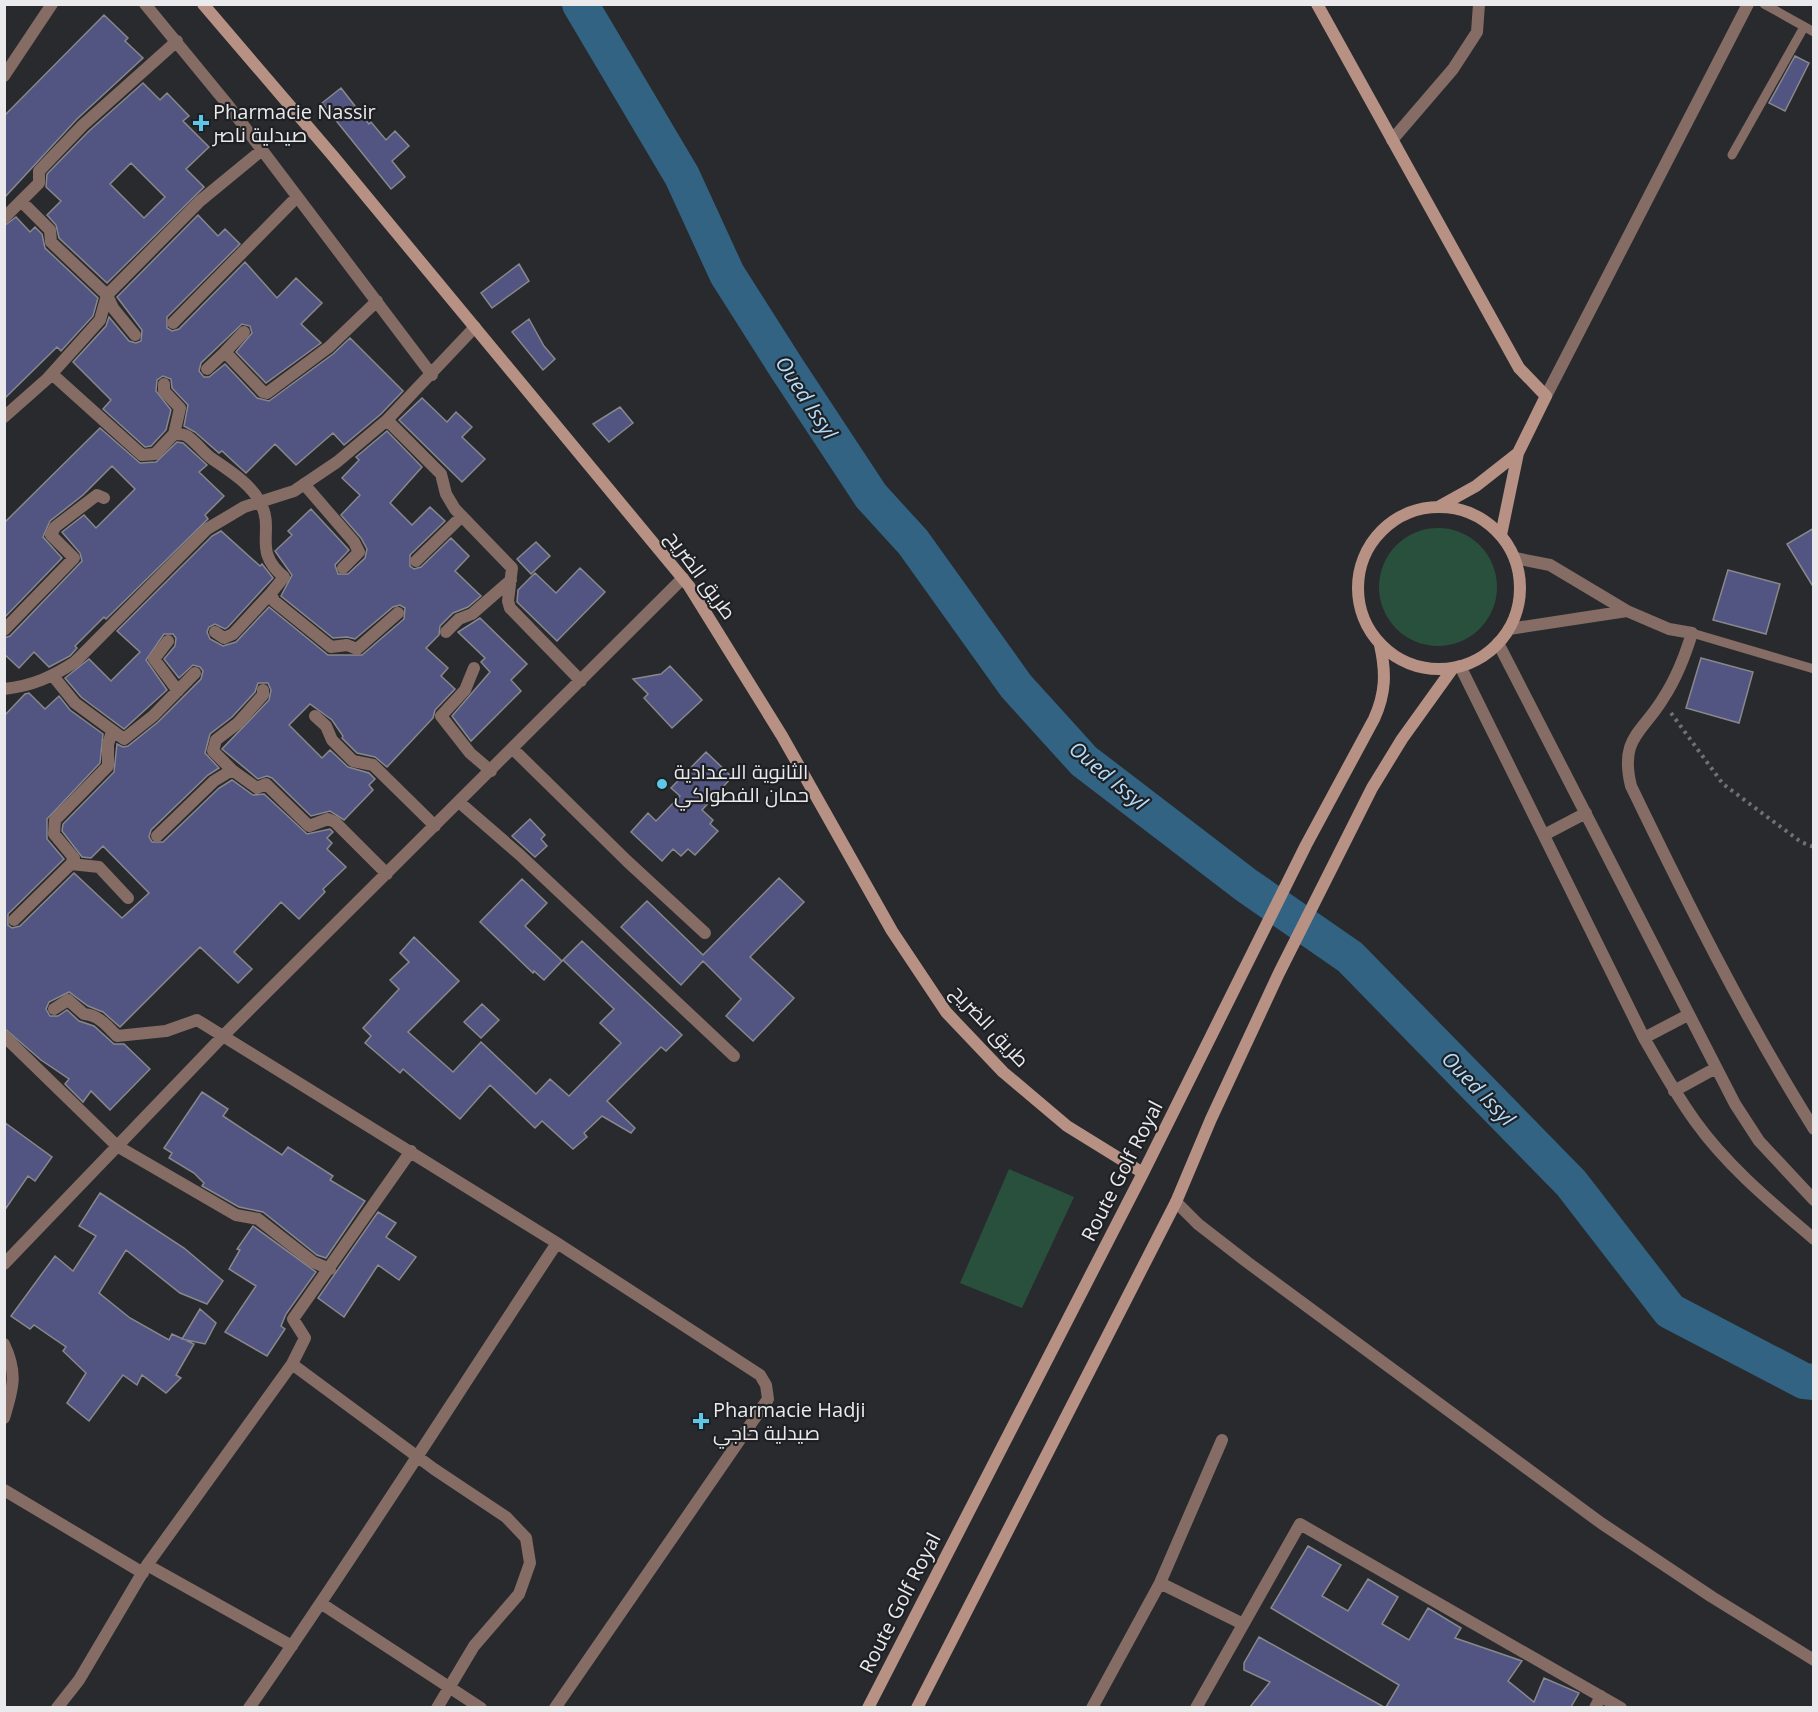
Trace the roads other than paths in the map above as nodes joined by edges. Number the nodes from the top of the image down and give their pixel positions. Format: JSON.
{"nodes":[{"id":1,"x":52,"y":4,"type":"edge"},
{"id":2,"x":145,"y":4,"type":"edge"},
{"id":3,"x":203,"y":4,"type":"edge"},
{"id":4,"x":1317,"y":4,"type":"edge"},
{"id":5,"x":1479,"y":4,"type":"edge"},
{"id":6,"x":1748,"y":4,"type":"edge"},
{"id":7,"x":1764,"y":4,"type":"edge"},
{"id":8,"x":1804,"y":27,"type":"junction"},
{"id":9,"x":1814,"y":32,"type":"edge"},
{"id":10,"x":177,"y":41,"type":"junction"},
{"id":11,"x":4,"y":76,"type":"edge"},
{"id":12,"x":1392,"y":140,"type":"junction"},
{"id":13,"x":262,"y":150,"type":"junction"},
{"id":14,"x":1732,"y":155,"type":"dead end"},
{"id":15,"x":296,"y":198,"type":"junction"},
{"id":16,"x":21,"y":201,"type":"junction"},
{"id":17,"x":4,"y":218,"type":"edge"},
{"id":18,"x":107,"y":295,"type":"junction"},
{"id":19,"x":377,"y":302,"type":"junction"},
{"id":20,"x":173,"y":323,"type":"dead end"},
{"id":21,"x":475,"y":327,"type":"junction"},
{"id":22,"x":244,"y":332,"type":"dead end"},
{"id":23,"x":135,"y":335,"type":"dead end"},
{"id":24,"x":225,"y":352,"type":"junction"},
{"id":25,"x":207,"y":369,"type":"dead end"},
{"id":26,"x":52,"y":374,"type":"junction"},
{"id":27,"x":432,"y":375,"type":"junction"},
{"id":28,"x":164,"y":384,"type":"dead end"},
{"id":29,"x":1546,"y":396,"type":"junction"},
{"id":30,"x":4,"y":417,"type":"edge"},
{"id":31,"x":387,"y":420,"type":"junction"},
{"id":32,"x":174,"y":434,"type":"junction"},
{"id":33,"x":1518,"y":453,"type":"junction"},
{"id":34,"x":304,"y":484,"type":"junction"},
{"id":35,"x":104,"y":498,"type":"dead end"},
{"id":36,"x":260,"y":502,"type":"junction"},
{"id":37,"x":1440,"y":506,"type":"junction"},
{"id":38,"x":462,"y":516,"type":"junction"},
{"id":39,"x":1501,"y":535,"type":"junction"},
{"id":40,"x":1515,"y":558,"type":"junction"},
{"id":41,"x":417,"y":561,"type":"dead end"},
{"id":42,"x":343,"y":568,"type":"dead end"},
{"id":43,"x":683,"y":578,"type":"junction"},
{"id":44,"x":511,"y":580,"type":"junction"},
{"id":45,"x":271,"y":593,"type":"junction"},
{"id":46,"x":1627,"y":611,"type":"junction"},
{"id":47,"x":398,"y":614,"type":"dead end"},
{"id":48,"x":1509,"y":629,"type":"junction"},
{"id":49,"x":4,"y":630,"type":"edge"},
{"id":50,"x":215,"y":632,"type":"dead end"},
{"id":51,"x":446,"y":632,"type":"dead end"},
{"id":52,"x":1692,"y":633,"type":"junction"},
{"id":53,"x":168,"y":641,"type":"dead end"},
{"id":54,"x":1498,"y":643,"type":"junction"},
{"id":55,"x":1380,"y":645,"type":"junction"},
{"id":56,"x":1457,"y":667,"type":"junction"},
{"id":57,"x":474,"y":668,"type":"dead end"},
{"id":58,"x":1814,"y":669,"type":"edge"},
{"id":59,"x":195,"y":673,"type":"dead end"},
{"id":60,"x":53,"y":676,"type":"junction"},
{"id":61,"x":582,"y":681,"type":"junction"},
{"id":62,"x":4,"y":689,"type":"edge"},
{"id":63,"x":263,"y":690,"type":"dead end"},
{"id":64,"x":178,"y":691,"type":"junction"},
{"id":65,"x":315,"y":716,"type":"dead end"},
{"id":66,"x":112,"y":732,"type":"junction"},
{"id":67,"x":513,"y":749,"type":"junction"},
{"id":68,"x":232,"y":770,"type":"junction"},
{"id":69,"x":491,"y":771,"type":"junction"},
{"id":70,"x":459,"y":802,"type":"junction"},
{"id":71,"x":1586,"y":813,"type":"junction"},
{"id":72,"x":435,"y":826,"type":"junction"},
{"id":73,"x":1544,"y":835,"type":"junction"},
{"id":74,"x":157,"y":836,"type":"dead end"},
{"id":75,"x":71,"y":864,"type":"junction"},
{"id":76,"x":387,"y":874,"type":"junction"},
{"id":77,"x":128,"y":898,"type":"dead end"},
{"id":78,"x":14,"y":920,"type":"dead end"},
{"id":79,"x":705,"y":933,"type":"dead end"},
{"id":80,"x":54,"y":1009,"type":"dead end"},
{"id":81,"x":1688,"y":1015,"type":"junction"},
{"id":82,"x":4,"y":1036,"type":"edge"},
{"id":83,"x":223,"y":1036,"type":"junction"},
{"id":84,"x":1644,"y":1038,"type":"junction"},
{"id":85,"x":734,"y":1056,"type":"dead end"},
{"id":86,"x":1716,"y":1068,"type":"junction"},
{"id":87,"x":1674,"y":1091,"type":"junction"},
{"id":88,"x":1814,"y":1129,"type":"edge"},
{"id":89,"x":117,"y":1146,"type":"junction"},
{"id":90,"x":411,"y":1151,"type":"junction"},
{"id":91,"x":1143,"y":1173,"type":"junction"},
{"id":92,"x":1814,"y":1200,"type":"edge"},
{"id":93,"x":1176,"y":1202,"type":"junction"},
{"id":94,"x":1814,"y":1239,"type":"edge"},
{"id":95,"x":557,"y":1243,"type":"junction"},
{"id":96,"x":4,"y":1264,"type":"edge"},
{"id":97,"x":330,"y":1269,"type":"junction"},
{"id":98,"x":4,"y":1344,"type":"edge"},
{"id":99,"x":292,"y":1364,"type":"junction"},
{"id":100,"x":4,"y":1418,"type":"edge"},
{"id":101,"x":1222,"y":1440,"type":"dead end"},
{"id":102,"x":416,"y":1455,"type":"junction"},
{"id":103,"x":4,"y":1490,"type":"edge"},
{"id":104,"x":145,"y":1569,"type":"junction"},
{"id":105,"x":1160,"y":1583,"type":"junction"},
{"id":106,"x":322,"y":1604,"type":"junction"},
{"id":107,"x":1243,"y":1624,"type":"junction"},
{"id":108,"x":292,"y":1646,"type":"junction"},
{"id":109,"x":1814,"y":1660,"type":"edge"},
{"id":110,"x":450,"y":1687,"type":"junction"},
{"id":111,"x":1598,"y":1702,"type":"edge"},
{"id":112,"x":57,"y":1707,"type":"edge"},
{"id":113,"x":249,"y":1707,"type":"edge"},
{"id":114,"x":437,"y":1707,"type":"edge"},
{"id":115,"x":481,"y":1707,"type":"edge"},
{"id":116,"x":555,"y":1707,"type":"edge"},
{"id":117,"x":868,"y":1707,"type":"edge"},
{"id":118,"x":917,"y":1707,"type":"edge"},
{"id":119,"x":1092,"y":1707,"type":"edge"},
{"id":120,"x":1196,"y":1707,"type":"edge"},
{"id":121,"x":1621,"y":1707,"type":"edge"}],
"edges":[{"from":1,"to":11,"type":"street"},
{"from":2,"to":10,"type":"street"},
{"from":3,"to":21,"type":"street","name":"طريق الضريح"},
{"from":4,"to":12,"type":"street"},
{"from":5,"to":12,"type":"street"},
{"from":6,"to":29,"type":"street"},
{"from":7,"to":8,"type":"lane"},
{"from":8,"to":9,"type":"lane"},
{"from":8,"to":14,"type":"lane"},
{"from":10,"to":13,"type":"street"},
{"from":10,"to":16,"type":"street"},
{"from":12,"to":29,"type":"street"},
{"from":13,"to":15,"type":"street"},
{"from":13,"to":18,"type":"street"},
{"from":15,"to":19,"type":"street"},
{"from":15,"to":20,"type":"street"},
{"from":16,"to":17,"type":"street"},
{"from":16,"to":18,"type":"street"},
{"from":18,"to":23,"type":"street"},
{"from":18,"to":26,"type":"street"},
{"from":19,"to":24,"type":"street"},
{"from":19,"to":27,"type":"street"},
{"from":21,"to":27,"type":"street"},
{"from":21,"to":43,"type":"street","name":"طريق الضريح"},
{"from":22,"to":24,"type":"street"},
{"from":24,"to":25,"type":"street"},
{"from":26,"to":30,"type":"street"},
{"from":26,"to":32,"type":"street"},
{"from":27,"to":31,"type":"street"},
{"from":28,"to":32,"type":"street"},
{"from":29,"to":33,"type":"street"},
{"from":31,"to":34,"type":"street"},
{"from":31,"to":38,"type":"street"},
{"from":32,"to":36,"type":"street"},
{"from":33,"to":37,"type":"street"},
{"from":33,"to":39,"type":"street"},
{"from":34,"to":36,"type":"street"},
{"from":34,"to":42,"type":"street"},
{"from":35,"to":49,"type":"street"},
{"from":36,"to":45,"type":"street"},
{"from":36,"to":60,"type":"street"},
{"from":37,"to":39,"type":"street"},
{"from":37,"to":55,"type":"street"},
{"from":38,"to":41,"type":"street"},
{"from":38,"to":44,"type":"street"},
{"from":39,"to":40,"type":"street"},
{"from":40,"to":46,"type":"street"},
{"from":40,"to":48,"type":"street"},
{"from":43,"to":61,"type":"street"},
{"from":43,"to":91,"type":"street","name":"طريق الضريح"},
{"from":44,"to":51,"type":"street"},
{"from":44,"to":61,"type":"street"},
{"from":45,"to":47,"type":"street"},
{"from":45,"to":50,"type":"street"},
{"from":46,"to":48,"type":"street"},
{"from":46,"to":52,"type":"street"},
{"from":48,"to":54,"type":"street"},
{"from":52,"to":58,"type":"lane"},
{"from":52,"to":88,"type":"street"},
{"from":53,"to":64,"type":"street"},
{"from":54,"to":56,"type":"street"},
{"from":54,"to":71,"type":"street"},
{"from":55,"to":56,"type":"street"},
{"from":55,"to":91,"type":"street","name":"Route Golf Royal"},
{"from":56,"to":73,"type":"street"},
{"from":56,"to":93,"type":"street"},
{"from":57,"to":69,"type":"street"},
{"from":59,"to":64,"type":"street"},
{"from":60,"to":62,"type":"street"},
{"from":60,"to":66,"type":"street"},
{"from":61,"to":67,"type":"street"},
{"from":63,"to":68,"type":"street"},
{"from":64,"to":66,"type":"street"},
{"from":65,"to":72,"type":"street"},
{"from":66,"to":75,"type":"street"},
{"from":67,"to":69,"type":"street"},
{"from":67,"to":79,"type":"street"},
{"from":68,"to":74,"type":"street"},
{"from":68,"to":76,"type":"street"},
{"from":69,"to":70,"type":"street"},
{"from":70,"to":72,"type":"street"},
{"from":70,"to":85,"type":"street"},
{"from":71,"to":73,"type":"street"},
{"from":71,"to":81,"type":"street"},
{"from":72,"to":76,"type":"street"},
{"from":73,"to":84,"type":"street"},
{"from":75,"to":77,"type":"street"},
{"from":75,"to":78,"type":"street"},
{"from":76,"to":83,"type":"street"},
{"from":80,"to":83,"type":"street"},
{"from":81,"to":84,"type":"street"},
{"from":81,"to":86,"type":"street"},
{"from":82,"to":89,"type":"street"},
{"from":83,"to":89,"type":"street"},
{"from":83,"to":90,"type":"street"},
{"from":84,"to":87,"type":"street"},
{"from":86,"to":87,"type":"street"},
{"from":86,"to":92,"type":"street"},
{"from":87,"to":94,"type":"street"},
{"from":89,"to":96,"type":"street"},
{"from":89,"to":97,"type":"street"},
{"from":90,"to":95,"type":"street"},
{"from":90,"to":97,"type":"street"},
{"from":91,"to":117,"type":"street","name":"Route Golf Royal"},
{"from":93,"to":109,"type":"street"},
{"from":93,"to":118,"type":"street"},
{"from":95,"to":102,"type":"street"},
{"from":95,"to":116,"type":"street"},
{"from":97,"to":99,"type":"street"},
{"from":98,"to":100,"type":"street"},
{"from":99,"to":102,"type":"street"},
{"from":99,"to":104,"type":"street"},
{"from":101,"to":105,"type":"street"},
{"from":102,"to":106,"type":"street"},
{"from":102,"to":110,"type":"street"},
{"from":103,"to":104,"type":"street"},
{"from":104,"to":108,"type":"street"},
{"from":104,"to":112,"type":"street"},
{"from":105,"to":107,"type":"street"},
{"from":105,"to":119,"type":"street"},
{"from":106,"to":108,"type":"street"},
{"from":106,"to":110,"type":"street"},
{"from":107,"to":111,"type":"street"},
{"from":107,"to":120,"type":"street"},
{"from":108,"to":113,"type":"street"},
{"from":110,"to":114,"type":"street"},
{"from":110,"to":115,"type":"street"},
{"from":111,"to":121,"type":"street"}]}
